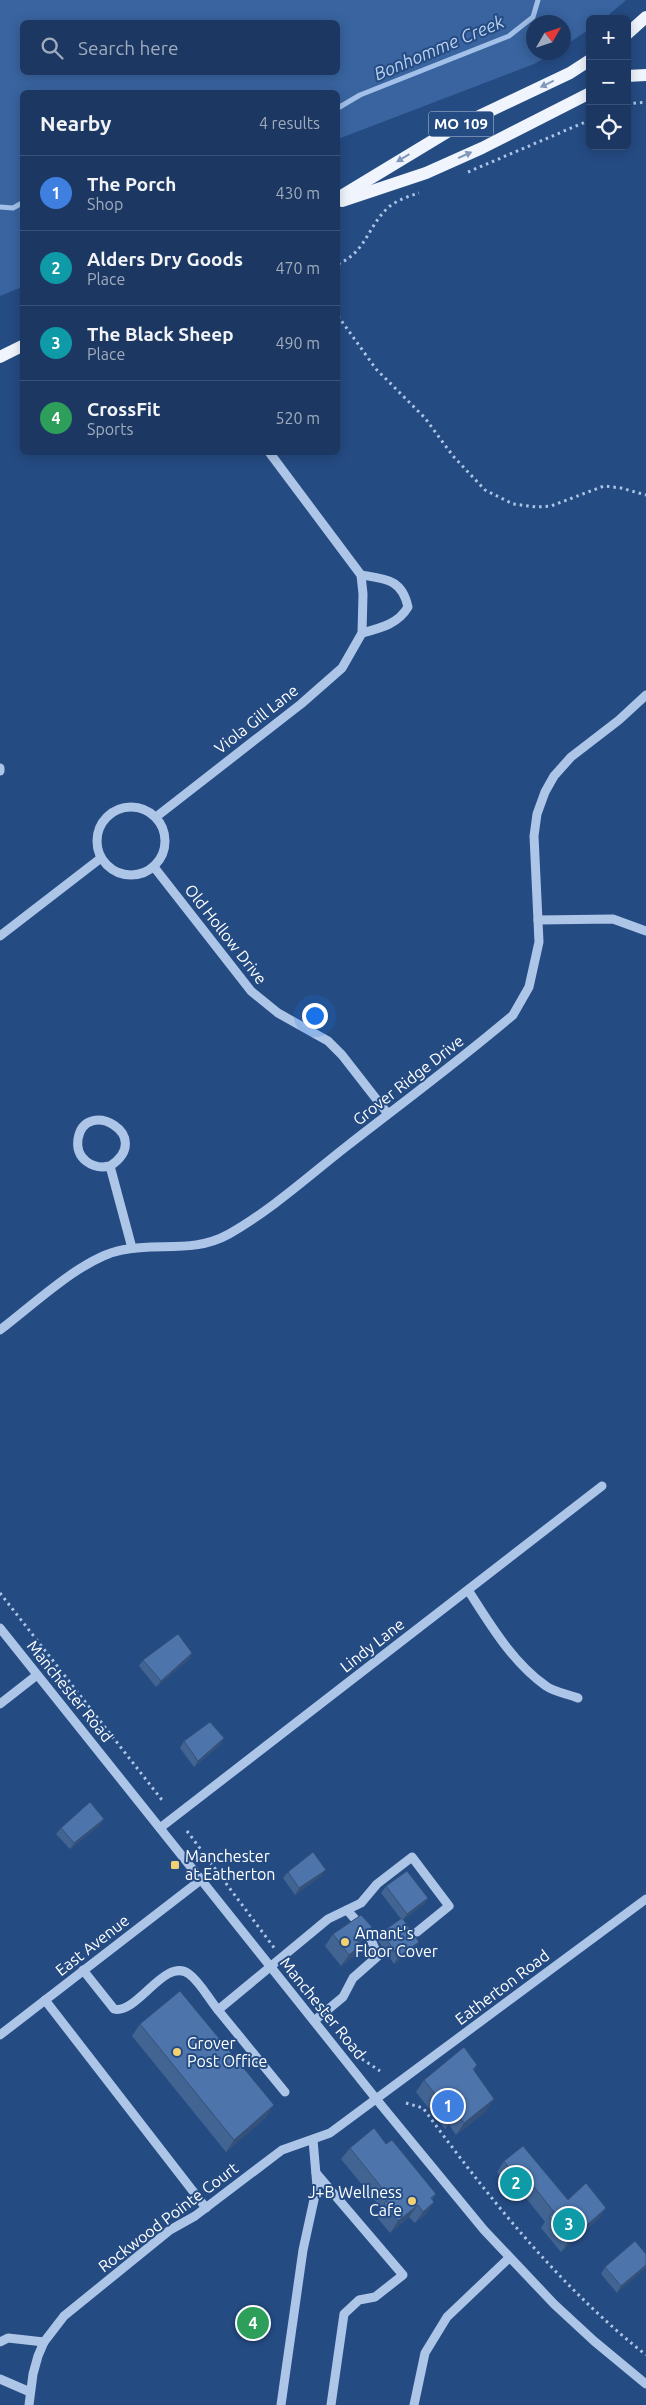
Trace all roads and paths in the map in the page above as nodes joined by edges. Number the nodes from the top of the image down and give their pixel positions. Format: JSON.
{"nodes":[{"id":1,"x":646,"y":17,"type":"edge"},
{"id":2,"x":631,"y":30,"type":"edge"},
{"id":3,"x":586,"y":62,"type":"edge"},
{"id":4,"x":646,"y":75,"type":"edge"},
{"id":5,"x":631,"y":76,"type":"edge"},
{"id":6,"x":586,"y":95,"type":"edge"},
{"id":7,"x":646,"y":102,"type":"edge"},
{"id":8,"x":631,"y":104,"type":"edge"},
{"id":9,"x":586,"y":122,"type":"edge"},
{"id":10,"x":463,"y":174,"type":"dead end"},
{"id":11,"x":426,"y":189,"type":"dead end"},
{"id":12,"x":340,"y":197,"type":"edge"},
{"id":13,"x":340,"y":202,"type":"edge"},
{"id":14,"x":340,"y":263,"type":"edge"},
{"id":15,"x":340,"y":319,"type":"edge"},
{"id":16,"x":20,"y":347,"type":"edge"},
{"id":17,"x":0,"y":357,"type":"edge"},
{"id":18,"x":271,"y":455,"type":"edge"},
{"id":19,"x":646,"y":495,"type":"edge"},
{"id":20,"x":361,"y":575,"type":"junction"},
{"id":21,"x":362,"y":633,"type":"junction"},
{"id":22,"x":646,"y":696,"type":"edge"},
{"id":23,"x":156,"y":817,"type":"junction"},
{"id":24,"x":101,"y":858,"type":"junction"},
{"id":25,"x":154,"y":867,"type":"junction"},
{"id":26,"x":538,"y":920,"type":"junction"},
{"id":27,"x":646,"y":931,"type":"edge"},
{"id":28,"x":0,"y":936,"type":"edge"},
{"id":29,"x":388,"y":1114,"type":"junction"},
{"id":30,"x":110,"y":1166,"type":"junction"},
{"id":31,"x":132,"y":1248,"type":"junction"},
{"id":32,"x":0,"y":1330,"type":"edge"},
{"id":33,"x":602,"y":1486,"type":"dead end"},
{"id":34,"x":468,"y":1590,"type":"junction"},
{"id":35,"x":0,"y":1593,"type":"edge"},
{"id":36,"x":0,"y":1628,"type":"edge"},
{"id":37,"x":37,"y":1675,"type":"junction"},
{"id":38,"x":578,"y":1698,"type":"dead end"},
{"id":39,"x":0,"y":1704,"type":"edge"},
{"id":40,"x":162,"y":1800,"type":"dead end"},
{"id":41,"x":160,"y":1828,"type":"junction"},
{"id":42,"x":202,"y":1879,"type":"junction"},
{"id":43,"x":646,"y":1900,"type":"edge"},
{"id":44,"x":347,"y":1910,"type":"junction"},
{"id":45,"x":417,"y":1932,"type":"dead end"},
{"id":46,"x":271,"y":1967,"type":"junction"},
{"id":47,"x":83,"y":1970,"type":"junction"},
{"id":48,"x":45,"y":2000,"type":"junction"},
{"id":49,"x":218,"y":2010,"type":"junction"},
{"id":50,"x":314,"y":2020,"type":"junction"},
{"id":51,"x":0,"y":2035,"type":"edge"},
{"id":52,"x":285,"y":2092,"type":"dead end"},
{"id":53,"x":377,"y":2100,"type":"junction"},
{"id":54,"x":406,"y":2104,"type":"dead end"},
{"id":55,"x":313,"y":2140,"type":"junction"},
{"id":56,"x":316,"y":2174,"type":"junction"},
{"id":57,"x":206,"y":2208,"type":"junction"},
{"id":58,"x":509,"y":2258,"type":"junction"},
{"id":59,"x":0,"y":2342,"type":"edge"},
{"id":60,"x":44,"y":2342,"type":"junction"},
{"id":61,"x":646,"y":2356,"type":"edge"},
{"id":62,"x":0,"y":2379,"type":"edge"},
{"id":63,"x":646,"y":2384,"type":"edge"},
{"id":64,"x":30,"y":2392,"type":"junction"},
{"id":65,"x":29,"y":2405,"type":"edge"},
{"id":66,"x":281,"y":2405,"type":"edge"},
{"id":67,"x":330,"y":2405,"type":"edge"},
{"id":68,"x":414,"y":2405,"type":"edge"}],
"edges":[{"from":1,"to":2,"type":"main road"},
{"from":3,"to":12,"type":"main road","number":"MO 109","one_way":true},
{"from":4,"to":5,"type":"main road"},
{"from":13,"to":6,"type":"main road","number":"MO 109","one_way":true},
{"from":7,"to":8,"type":"path"},
{"from":9,"to":10,"type":"path"},
{"from":11,"to":14,"type":"path"},
{"from":15,"to":19,"type":"path"},
{"from":16,"to":17,"type":"main road"},
{"from":18,"to":20,"type":"street"},
{"from":20,"to":21,"type":"street","name":"Viola Gill Lane"},
{"from":20,"to":21,"type":"street"},
{"from":21,"to":23,"type":"street","name":"Viola Gill Lane"},
{"from":22,"to":26,"type":"street","name":"Grover Ridge Drive"},
{"from":23,"to":24,"type":"street"},
{"from":23,"to":25,"type":"street"},
{"from":24,"to":25,"type":"street"},
{"from":24,"to":28,"type":"street"},
{"from":25,"to":29,"type":"street","name":"Old Hollow Drive"},
{"from":26,"to":27,"type":"street"},
{"from":26,"to":29,"type":"street","name":"Grover Ridge Drive"},
{"from":29,"to":31,"type":"street","name":"Grover Ridge Drive"},
{"from":30,"to":30,"type":"street"},
{"from":30,"to":31,"type":"street"},
{"from":31,"to":32,"type":"street","name":"Grover Ridge Drive"},
{"from":33,"to":34,"type":"street","name":"Lindy Lane"},
{"from":34,"to":38,"type":"street"},
{"from":34,"to":41,"type":"street","name":"Lindy Lane"},
{"from":35,"to":40,"type":"path"},
{"from":36,"to":37,"type":"street","name":"Manchester Road"},
{"from":37,"to":39,"type":"street"},
{"from":37,"to":41,"type":"street","name":"Manchester Road"},
{"from":41,"to":42,"type":"street","name":"Manchester Road"},
{"from":42,"to":46,"type":"street","name":"Manchester Road"},
{"from":42,"to":47,"type":"street","name":"East Avenue"},
{"from":43,"to":53,"type":"street","name":"Eatherton Road"},
{"from":44,"to":45,"type":"street"},
{"from":44,"to":46,"type":"street"},
{"from":44,"to":50,"type":"street"},
{"from":46,"to":49,"type":"street"},
{"from":46,"to":50,"type":"street","name":"Manchester Road"},
{"from":47,"to":48,"type":"street","name":"East Avenue"},
{"from":47,"to":49,"type":"street"},
{"from":48,"to":51,"type":"street","name":"East Avenue"},
{"from":48,"to":57,"type":"street"},
{"from":49,"to":52,"type":"street"},
{"from":50,"to":53,"type":"street","name":"Manchester Road"},
{"from":53,"to":55,"type":"street","name":"Rockwood Pointe Court"},
{"from":53,"to":58,"type":"street","name":"Manchester Road"},
{"from":54,"to":61,"type":"path"},
{"from":55,"to":56,"type":"street"},
{"from":55,"to":57,"type":"street","name":"Rockwood Pointe Court"},
{"from":56,"to":66,"type":"street"},
{"from":56,"to":67,"type":"street"},
{"from":57,"to":60,"type":"street","name":"Rockwood Pointe Court"},
{"from":58,"to":63,"type":"street","name":"Manchester Road"},
{"from":58,"to":68,"type":"street"},
{"from":59,"to":60,"type":"street"},
{"from":60,"to":64,"type":"street","name":"Rockwood Pointe Court"},
{"from":62,"to":64,"type":"street"},
{"from":64,"to":65,"type":"street","name":"Rockwood Pointe Court"}]}
